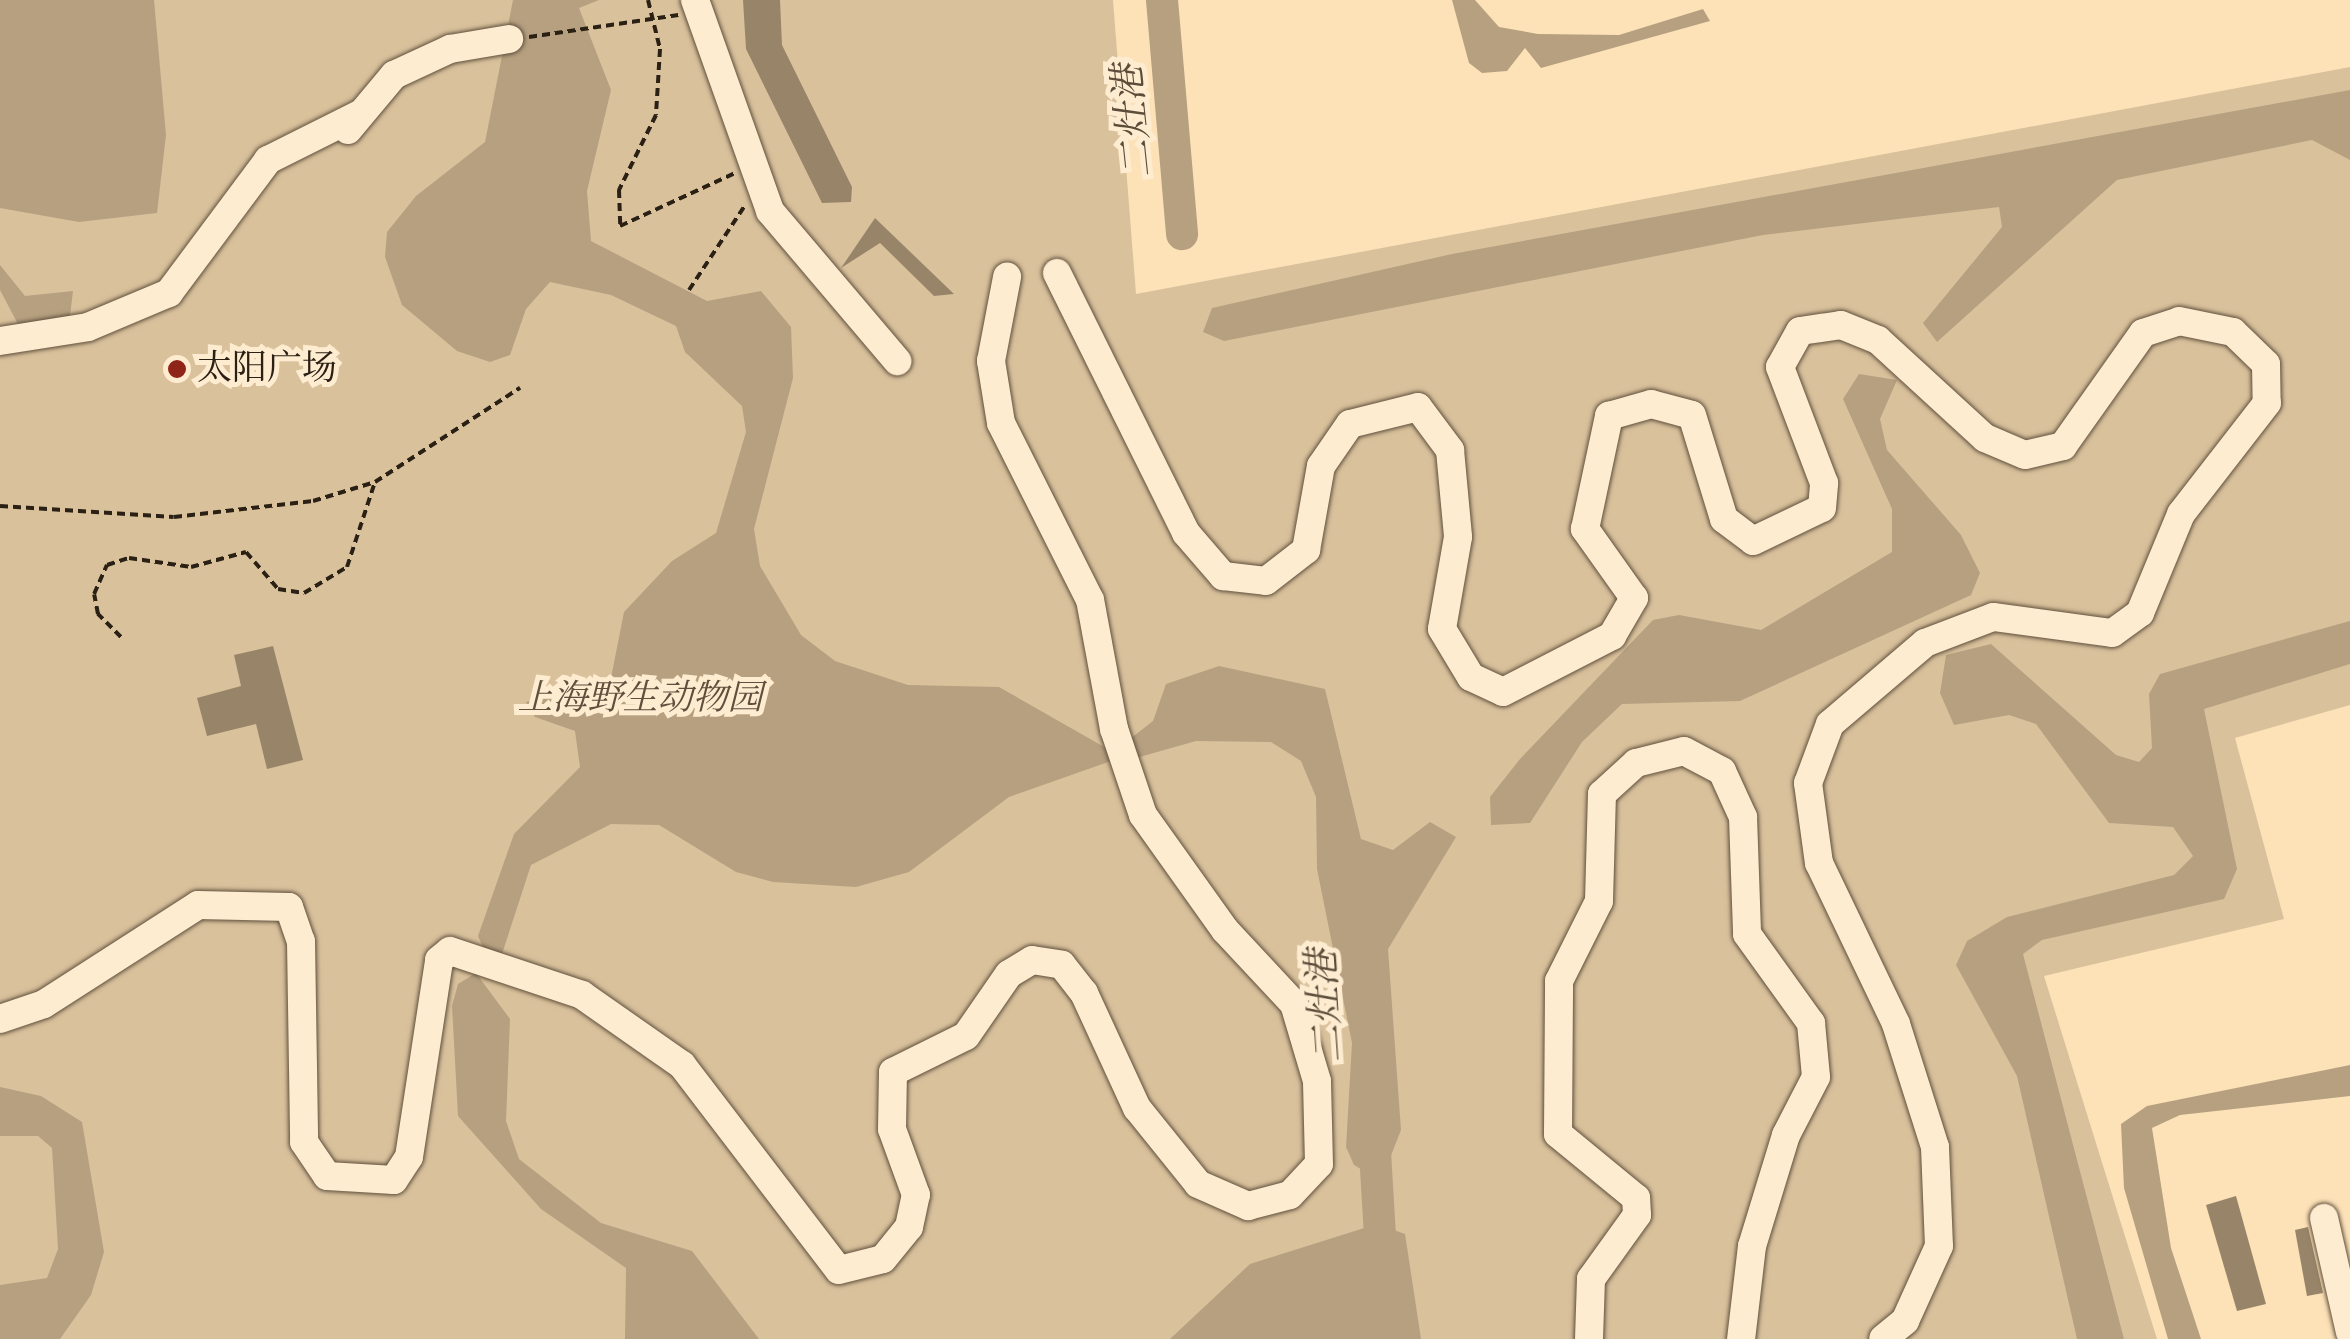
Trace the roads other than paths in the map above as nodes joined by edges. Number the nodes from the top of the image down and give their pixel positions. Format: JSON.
{"nodes":[{"id":1,"x":695,"y":6,"type":"edge"},
{"id":2,"x":509,"y":39,"type":"road end"},
{"id":3,"x":1056,"y":273,"type":"dead end"},
{"id":4,"x":1007,"y":277,"type":"dead end"},
{"id":5,"x":0,"y":340,"type":"edge"},
{"id":6,"x":897,"y":360,"type":"dead end"},
{"id":7,"x":0,"y":1019,"type":"edge"},
{"id":8,"x":2324,"y":1218,"type":"dead end"},
{"id":9,"x":2350,"y":1332,"type":"edge"},
{"id":10,"x":1588,"y":1339,"type":"edge"},
{"id":11,"x":1741,"y":1339,"type":"edge"},
{"id":12,"x":1884,"y":1339,"type":"edge"}],
"edges":[{"from":1,"to":6,"type":"street"},
{"from":2,"to":5,"type":"street"},
{"from":3,"to":12,"type":"street"},
{"from":4,"to":7,"type":"street"},
{"from":8,"to":9,"type":"street"},
{"from":10,"to":11,"type":"street"}]}
